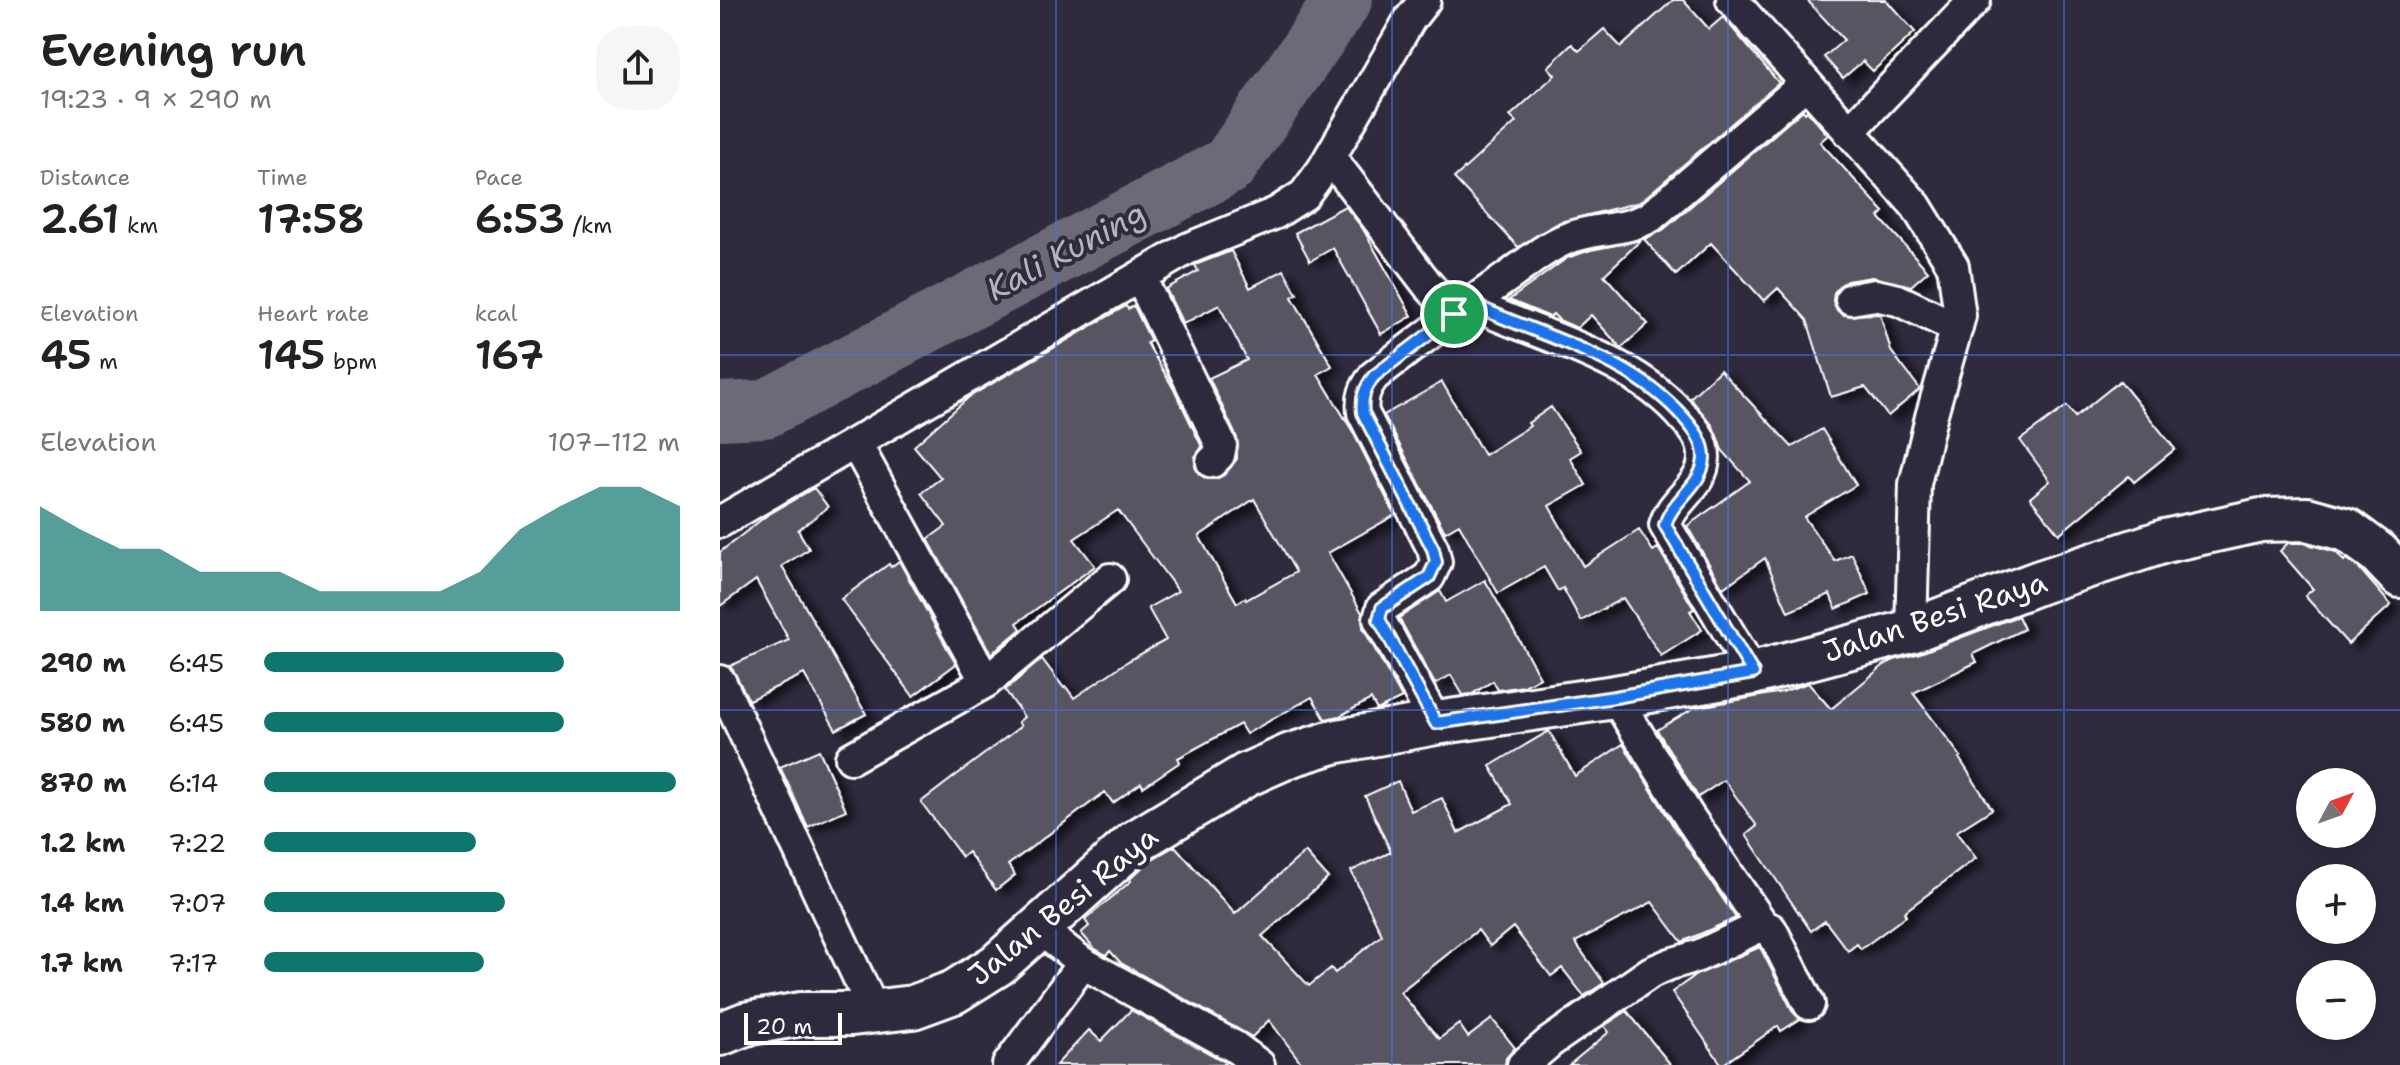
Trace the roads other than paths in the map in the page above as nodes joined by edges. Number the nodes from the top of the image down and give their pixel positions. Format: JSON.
{"nodes":[{"id":1,"x":1425,"y":0,"type":"edge"},
{"id":2,"x":1732,"y":0,"type":"edge"},
{"id":3,"x":1975,"y":0,"type":"edge"},
{"id":4,"x":1805,"y":84,"type":"junction"},
{"id":5,"x":1849,"y":132,"type":"junction"},
{"id":6,"x":1330,"y":157,"type":"junction"},
{"id":7,"x":1140,"y":277,"type":"junction"},
{"id":8,"x":1851,"y":299,"type":"dead end"},
{"id":9,"x":1462,"y":308,"type":"junction"},
{"id":10,"x":1957,"y":328,"type":"junction"},
{"id":11,"x":856,"y":444,"type":"junction"},
{"id":12,"x":1212,"y":462,"type":"dead end"},
{"id":13,"x":720,"y":522,"type":"edge"},
{"id":14,"x":2393,"y":556,"type":"edge"},
{"id":15,"x":1110,"y":579,"type":"dead end"},
{"id":16,"x":1911,"y":631,"type":"junction"},
{"id":17,"x":1753,"y":673,"type":"junction"},
{"id":18,"x":720,"y":681,"type":"edge"},
{"id":19,"x":986,"y":682,"type":"junction"},
{"id":20,"x":1615,"y":697,"type":"junction"},
{"id":21,"x":1436,"y":723,"type":"junction"},
{"id":22,"x":851,"y":758,"type":"dead end"},
{"id":23,"x":1763,"y":925,"type":"junction"},
{"id":24,"x":1037,"y":927,"type":"junction"},
{"id":25,"x":1083,"y":963,"type":"junction"},
{"id":26,"x":1809,"y":1004,"type":"dead end"},
{"id":27,"x":874,"y":1011,"type":"junction"},
{"id":28,"x":720,"y":1034,"type":"edge"},
{"id":29,"x":1008,"y":1065,"type":"edge"},
{"id":30,"x":1259,"y":1065,"type":"edge"},
{"id":31,"x":1523,"y":1065,"type":"edge"}],
"edges":[{"from":1,"to":6,"type":"street"},
{"from":2,"to":4,"type":"street"},
{"from":3,"to":5,"type":"street"},
{"from":4,"to":5,"type":"street"},
{"from":4,"to":9,"type":"street"},
{"from":5,"to":10,"type":"street"},
{"from":6,"to":7,"type":"street"},
{"from":6,"to":9,"type":"street"},
{"from":7,"to":11,"type":"street"},
{"from":7,"to":12,"type":"street"},
{"from":8,"to":10,"type":"street"},
{"from":9,"to":17,"type":"street"},
{"from":9,"to":21,"type":"street"},
{"from":10,"to":16,"type":"street"},
{"from":11,"to":13,"type":"street"},
{"from":11,"to":19,"type":"street"},
{"from":14,"to":16,"type":"street","name":"Jalan Besi Raya"},
{"from":15,"to":19,"type":"street"},
{"from":16,"to":17,"type":"street","name":"Jalan Besi Raya"},
{"from":17,"to":20,"type":"street","name":"Jalan Besi Raya"},
{"from":18,"to":27,"type":"street"},
{"from":19,"to":22,"type":"street"},
{"from":20,"to":21,"type":"street","name":"Jalan Besi Raya"},
{"from":20,"to":23,"type":"street"},
{"from":21,"to":24,"type":"street","name":"Jalan Besi Raya"},
{"from":23,"to":26,"type":"street"},
{"from":23,"to":31,"type":"street"},
{"from":24,"to":25,"type":"street"},
{"from":24,"to":27,"type":"street","name":"Jalan Besi Raya"},
{"from":25,"to":29,"type":"street"},
{"from":25,"to":30,"type":"street"},
{"from":27,"to":28,"type":"street","name":"Jalan Besi Raya"}]}
